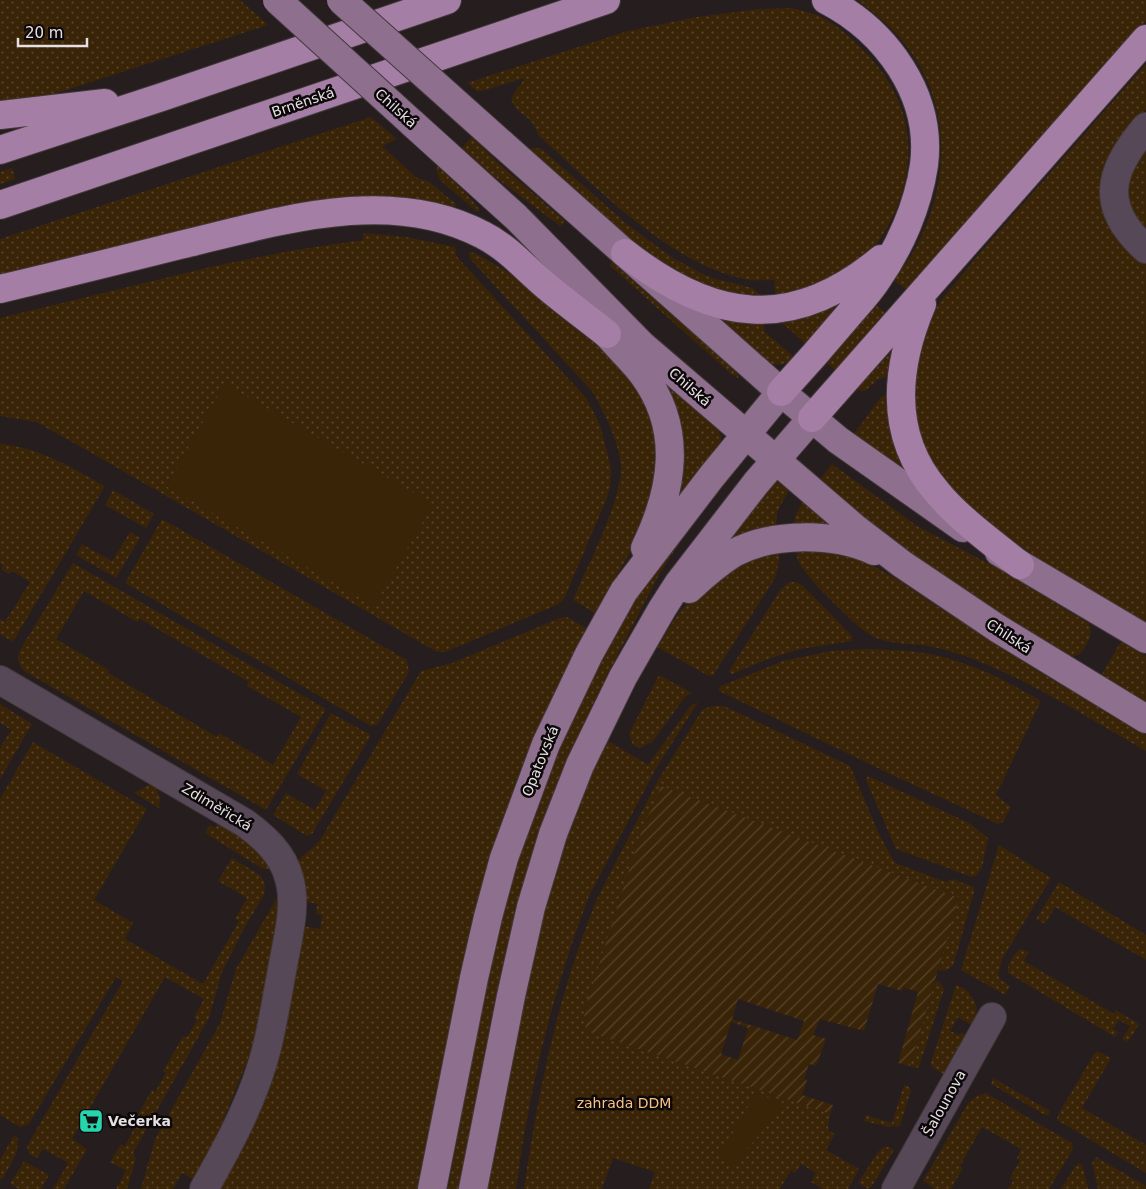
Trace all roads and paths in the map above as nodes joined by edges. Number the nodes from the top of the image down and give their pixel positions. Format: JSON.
{"nodes":[{"id":1,"x":277,"y":0,"type":"edge"},
{"id":2,"x":341,"y":0,"type":"edge"},
{"id":3,"x":447,"y":0,"type":"edge"},
{"id":4,"x":606,"y":0,"type":"edge"},
{"id":5,"x":826,"y":0,"type":"edge"},
{"id":6,"x":1146,"y":39,"type":"edge"},
{"id":7,"x":162,"y":98,"type":"junction"},
{"id":8,"x":0,"y":115,"type":"edge"},
{"id":9,"x":1146,"y":127,"type":"edge"},
{"id":10,"x":0,"y":150,"type":"edge"},
{"id":11,"x":0,"y":205,"type":"edge"},
{"id":12,"x":516,"y":217,"type":"junction"},
{"id":13,"x":896,"y":247,"type":"junction"},
{"id":14,"x":1146,"y":249,"type":"edge"},
{"id":15,"x":625,"y":254,"type":"junction"},
{"id":16,"x":938,"y":276,"type":"junction"},
{"id":17,"x":0,"y":289,"type":"edge"},
{"id":18,"x":607,"y":334,"type":"junction"},
{"id":19,"x":781,"y":392,"type":"junction"},
{"id":20,"x":812,"y":418,"type":"junction"},
{"id":21,"x":746,"y":435,"type":"junction"},
{"id":22,"x":776,"y":461,"type":"junction"},
{"id":23,"x":902,"y":564,"type":"junction"},
{"id":24,"x":1020,"y":565,"type":"junction"},
{"id":25,"x":624,"y":591,"type":"junction"},
{"id":26,"x":644,"y":638,"type":"junction"},
{"id":27,"x":1146,"y":639,"type":"edge"},
{"id":28,"x":0,"y":680,"type":"edge"},
{"id":29,"x":1146,"y":719,"type":"edge"},
{"id":30,"x":992,"y":1017,"type":"dead end"},
{"id":31,"x":204,"y":1189,"type":"edge"},
{"id":32,"x":432,"y":1189,"type":"edge"},
{"id":33,"x":473,"y":1189,"type":"edge"},
{"id":34,"x":896,"y":1189,"type":"edge"}],
"edges":[{"from":1,"to":12,"type":"main road","name":"Chilská","bridge":true},
{"from":2,"to":15,"type":"main road","bridge":true},
{"from":3,"to":7,"type":"highway"},
{"from":4,"to":11,"type":"highway","name":"Brněnská"},
{"from":5,"to":13,"type":"highway"},
{"from":6,"to":16,"type":"highway"},
{"from":7,"to":8,"type":"highway"},
{"from":7,"to":10,"type":"highway"},
{"from":9,"to":14,"type":"street"},
{"from":12,"to":18,"type":"main road"},
{"from":12,"to":21,"type":"main road","name":"Chilská"},
{"from":13,"to":15,"type":"highway"},
{"from":13,"to":19,"type":"highway"},
{"from":15,"to":19,"type":"main road"},
{"from":16,"to":20,"type":"highway"},
{"from":16,"to":24,"type":"highway"},
{"from":17,"to":18,"type":"highway"},
{"from":18,"to":25,"type":"main road"},
{"from":19,"to":20,"type":"main road"},
{"from":19,"to":21,"type":"main road","name":"Opatovská"},
{"from":20,"to":22,"type":"main road"},
{"from":20,"to":24,"type":"main road"},
{"from":21,"to":22,"type":"main road","name":"Chilská"},
{"from":21,"to":25,"type":"main road","name":"Opatovská"},
{"from":22,"to":23,"type":"main road","name":"Chilská"},
{"from":22,"to":26,"type":"main road"},
{"from":23,"to":26,"type":"main road"},
{"from":23,"to":29,"type":"main road","name":"Chilská"},
{"from":24,"to":27,"type":"main road"},
{"from":25,"to":32,"type":"main road","name":"Opatovská"},
{"from":26,"to":33,"type":"main road"},
{"from":28,"to":31,"type":"street","name":"Zdiměřická"},
{"from":30,"to":34,"type":"street","name":"Šalounova"}]}
